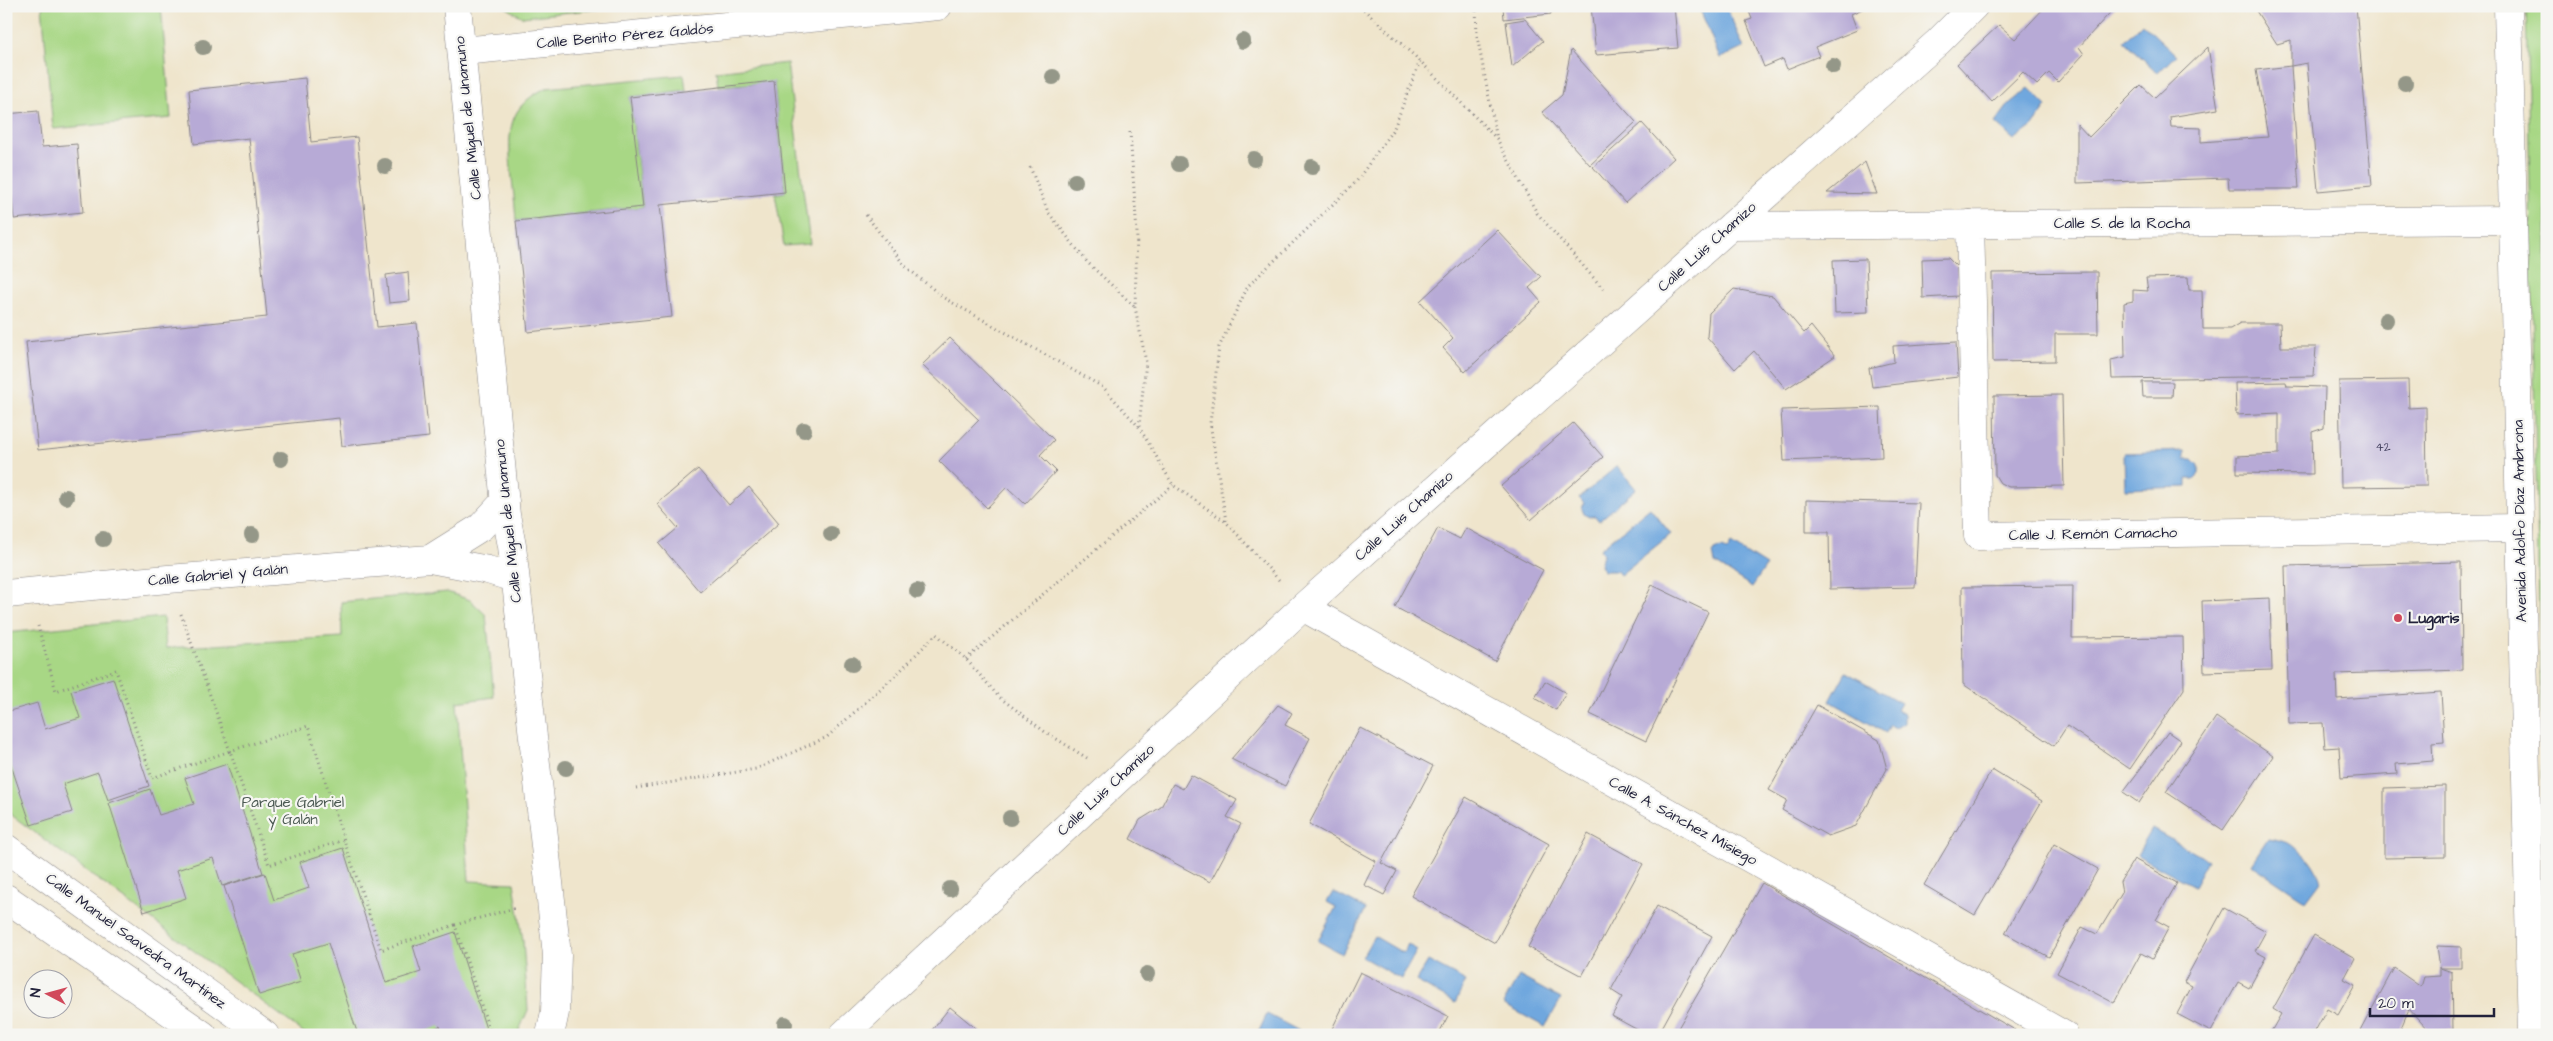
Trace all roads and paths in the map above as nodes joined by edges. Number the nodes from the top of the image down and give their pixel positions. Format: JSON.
{"nodes":[{"id":1,"x":457,"y":6,"type":"edge"},
{"id":2,"x":938,"y":6,"type":"edge"},
{"id":3,"x":1360,"y":6,"type":"edge"},
{"id":4,"x":1476,"y":6,"type":"edge"},
{"id":5,"x":1974,"y":6,"type":"edge"},
{"id":6,"x":2508,"y":6,"type":"edge"},
{"id":7,"x":462,"y":51,"type":"junction"},
{"id":8,"x":1420,"y":61,"type":"junction"},
{"id":9,"x":1130,"y":132,"type":"dead end"},
{"id":10,"x":1497,"y":140,"type":"junction"},
{"id":11,"x":1030,"y":167,"type":"dead end"},
{"id":12,"x":866,"y":215,"type":"dead end"},
{"id":13,"x":2513,"y":220,"type":"junction"},
{"id":14,"x":1970,"y":224,"type":"junction"},
{"id":15,"x":1731,"y":226,"type":"junction"},
{"id":16,"x":1135,"y":307,"type":"junction"},
{"id":17,"x":1630,"y":316,"type":"junction"},
{"id":18,"x":1139,"y":427,"type":"junction"},
{"id":19,"x":1173,"y":485,"type":"junction"},
{"id":20,"x":506,"y":501,"type":"junction"},
{"id":21,"x":1226,"y":522,"type":"junction"},
{"id":22,"x":2520,"y":528,"type":"junction"},
{"id":23,"x":430,"y":559,"type":"junction"},
{"id":24,"x":514,"y":578,"type":"junction"},
{"id":25,"x":168,"y":579,"type":"junction"},
{"id":26,"x":6,"y":594,"type":"edge"},
{"id":27,"x":1303,"y":607,"type":"junction"},
{"id":28,"x":37,"y":621,"type":"dead end"},
{"id":29,"x":966,"y":659,"type":"junction"},
{"id":30,"x":230,"y":751,"type":"junction"},
{"id":31,"x":1118,"y":778,"type":"junction"},
{"id":32,"x":636,"y":788,"type":"dead end"},
{"id":33,"x":344,"y":840,"type":"junction"},
{"id":34,"x":6,"y":848,"type":"edge"},
{"id":35,"x":6,"y":898,"type":"edge"},
{"id":36,"x":551,"y":898,"type":"junction"},
{"id":37,"x":455,"y":925,"type":"junction"},
{"id":38,"x":189,"y":1032,"type":"edge"},
{"id":39,"x":265,"y":1035,"type":"edge"},
{"id":40,"x":491,"y":1035,"type":"edge"},
{"id":41,"x":550,"y":1035,"type":"edge"},
{"id":42,"x":843,"y":1035,"type":"edge"},
{"id":43,"x":2064,"y":1035,"type":"edge"},
{"id":44,"x":2532,"y":1035,"type":"edge"}],
"edges":[{"from":1,"to":7,"type":"main road","name":"Calle Miguel de Unamuno"},
{"from":2,"to":7,"type":"main road","name":"Calle Benito Pérez Galdós"},
{"from":3,"to":8,"type":"path"},
{"from":4,"to":10,"type":"path"},
{"from":5,"to":15,"type":"main road","name":"Calle Luis Chamizo"},
{"from":6,"to":13,"type":"main road","name":"Avenida Adolfo Díaz Ambrona"},
{"from":7,"to":20,"type":"main road","name":"Calle Miguel de Unamuno"},
{"from":8,"to":10,"type":"path"},
{"from":8,"to":21,"type":"path"},
{"from":9,"to":16,"type":"path"},
{"from":10,"to":17,"type":"path"},
{"from":11,"to":16,"type":"path"},
{"from":12,"to":18,"type":"path"},
{"from":13,"to":14,"type":"main road","name":"Calle S. de la Rocha"},
{"from":13,"to":22,"type":"main road","name":"Avenida Adolfo Díaz Ambrona"},
{"from":14,"to":15,"type":"main road","name":"Calle S. de la Rocha"},
{"from":14,"to":22,"type":"main road","name":"Calle J. Remón Camacho"},
{"from":15,"to":17,"type":"main road","name":"Calle Luis Chamizo"},
{"from":16,"to":18,"type":"path"},
{"from":17,"to":27,"type":"main road","name":"Calle Luis Chamizo"},
{"from":18,"to":19,"type":"path"},
{"from":19,"to":21,"type":"path"},
{"from":19,"to":29,"type":"path"},
{"from":20,"to":23,"type":"main road","name":"Calle Gabriel y Galán"},
{"from":20,"to":24,"type":"main road","name":"Calle Miguel de Unamuno"},
{"from":21,"to":27,"type":"path"},
{"from":22,"to":44,"type":"main road","name":"Avenida Adolfo Díaz Ambrona"},
{"from":23,"to":24,"type":"main road","name":"Calle Gabriel y Galán"},
{"from":23,"to":25,"type":"main road","name":"Calle Gabriel y Galán"},
{"from":24,"to":36,"type":"main road","name":"Calle Miguel de Unamuno"},
{"from":25,"to":26,"type":"main road","name":"Calle Gabriel y Galán"},
{"from":25,"to":30,"type":"path"},
{"from":27,"to":31,"type":"main road","name":"Calle Luis Chamizo"},
{"from":27,"to":43,"type":"main road","name":"Calle A. Sánchez Misiego"},
{"from":28,"to":30,"type":"path"},
{"from":29,"to":31,"type":"path"},
{"from":29,"to":32,"type":"path"},
{"from":30,"to":33,"type":"path"},
{"from":30,"to":33,"type":"path"},
{"from":31,"to":42,"type":"main road","name":"Calle Luis Chamizo"},
{"from":33,"to":37,"type":"path"},
{"from":34,"to":39,"type":"main road","name":"Calle Manuel Saavedra Martínez"},
{"from":35,"to":38,"type":"main road"},
{"from":36,"to":37,"type":"path"},
{"from":36,"to":41,"type":"main road","name":"Calle Miguel de Unamuno"},
{"from":37,"to":40,"type":"path"}]}
